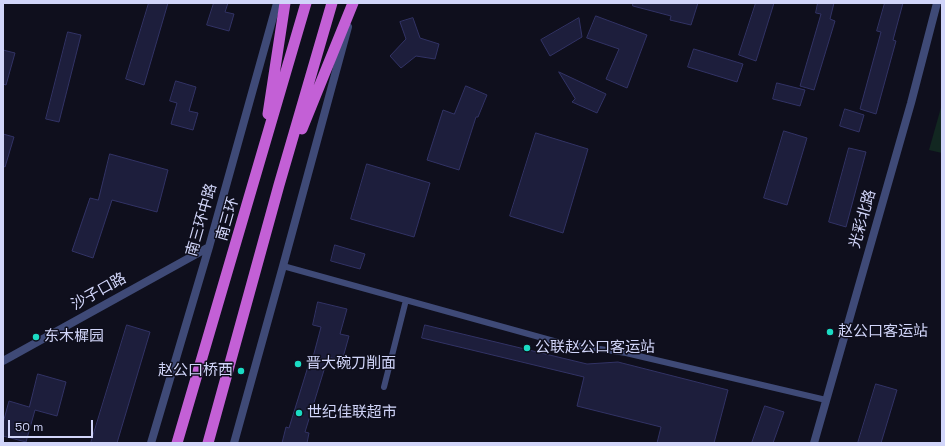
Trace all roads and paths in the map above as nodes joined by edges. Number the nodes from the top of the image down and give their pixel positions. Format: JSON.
{"nodes":[{"id":1,"x":277,"y":3,"type":"edge"},
{"id":2,"x":285,"y":3,"type":"edge"},
{"id":3,"x":306,"y":3,"type":"edge"},
{"id":4,"x":332,"y":3,"type":"edge"},
{"id":5,"x":354,"y":3,"type":"edge"},
{"id":6,"x":937,"y":3,"type":"edge"},
{"id":7,"x":260,"y":160,"type":"junction"},
{"id":8,"x":279,"y":185,"type":"junction"},
{"id":9,"x":209,"y":247,"type":"junction"},
{"id":10,"x":283,"y":266,"type":"junction"},
{"id":11,"x":406,"y":300,"type":"junction"},
{"id":12,"x":3,"y":361,"type":"edge"},
{"id":13,"x":384,"y":387,"type":"dead end"},
{"id":14,"x":826,"y":400,"type":"junction"},
{"id":15,"x":151,"y":443,"type":"edge"},
{"id":16,"x":177,"y":443,"type":"edge"},
{"id":17,"x":208,"y":443,"type":"edge"},
{"id":18,"x":234,"y":443,"type":"edge"},
{"id":19,"x":814,"y":443,"type":"edge"}],
"edges":[{"from":1,"to":9,"type":"street","name":"南三环中路"},
{"from":2,"to":7,"type":"highway"},
{"from":3,"to":7,"type":"highway","name":"南三环"},
{"from":4,"to":8,"type":"highway"},
{"from":5,"to":8,"type":"highway"},
{"from":5,"to":10,"type":"street"},
{"from":6,"to":14,"type":"street","name":"光彩北路"},
{"from":7,"to":16,"type":"highway","name":"南三环"},
{"from":8,"to":17,"type":"highway"},
{"from":9,"to":12,"type":"street","name":"沙子口路"},
{"from":9,"to":15,"type":"street","name":"南三环中路"},
{"from":10,"to":11,"type":"lane"},
{"from":10,"to":18,"type":"street"},
{"from":11,"to":13,"type":"lane"},
{"from":11,"to":14,"type":"lane"},
{"from":14,"to":19,"type":"street","name":"光彩北路"}]}
